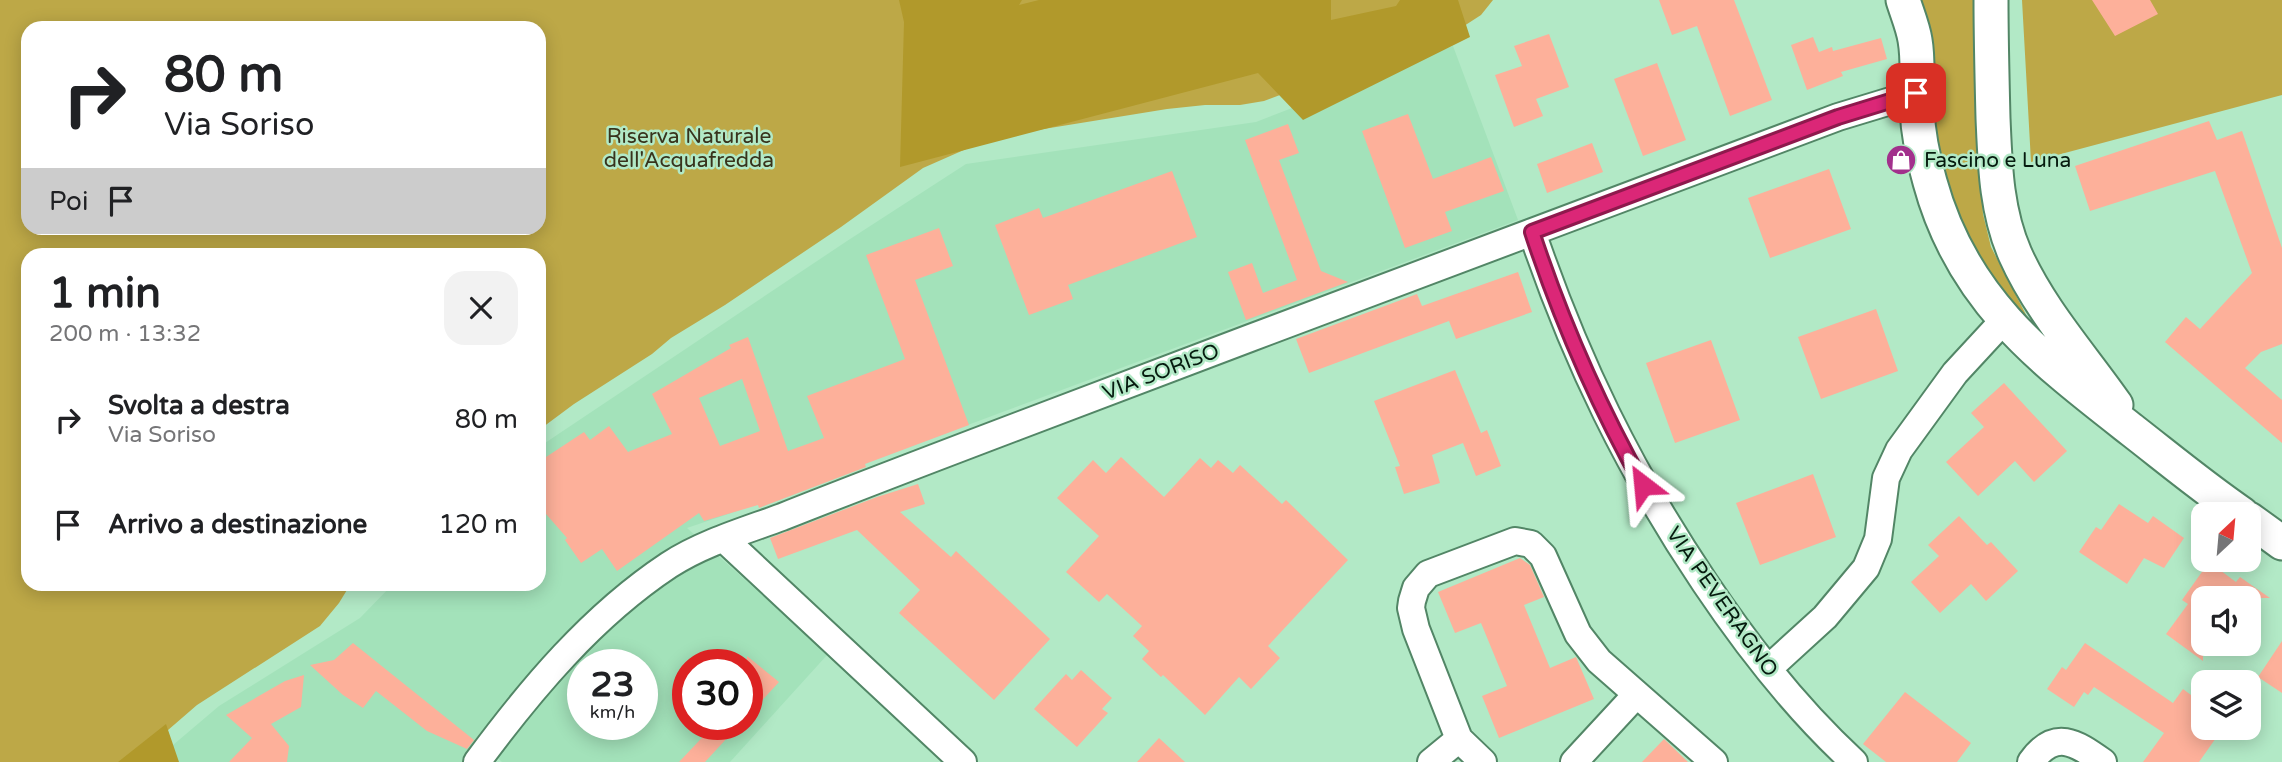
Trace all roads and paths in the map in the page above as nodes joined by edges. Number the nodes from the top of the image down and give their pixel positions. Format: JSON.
{"nodes":[{"id":1,"x":1903,"y":0,"type":"edge"},
{"id":2,"x":1991,"y":0,"type":"edge"},
{"id":3,"x":1916,"y":93,"type":"junction"},
{"id":4,"x":1532,"y":232,"type":"junction"},
{"id":5,"x":2004,"y":320,"type":"junction"},
{"id":6,"x":2135,"y":433,"type":"junction"},
{"id":7,"x":2225,"y":502,"type":"edge"},
{"id":8,"x":2261,"y":527,"type":"edge"},
{"id":9,"x":724,"y":539,"type":"junction"},
{"id":10,"x":2282,"y":542,"type":"edge"},
{"id":11,"x":1768,"y":669,"type":"junction"},
{"id":12,"x":1636,"y":695,"type":"junction"},
{"id":13,"x":1459,"y":739,"type":"junction"},
{"id":14,"x":489,"y":757,"type":"edge"},
{"id":15,"x":963,"y":762,"type":"edge"},
{"id":16,"x":1431,"y":762,"type":"edge"},
{"id":17,"x":1483,"y":762,"type":"edge"},
{"id":18,"x":1574,"y":762,"type":"edge"},
{"id":19,"x":1714,"y":762,"type":"edge"},
{"id":20,"x":1854,"y":762,"type":"edge"},
{"id":21,"x":2031,"y":762,"type":"edge"},
{"id":22,"x":2104,"y":762,"type":"edge"}],
"edges":[{"from":1,"to":3,"type":"main road"},
{"from":2,"to":6,"type":"main road"},
{"from":3,"to":4,"type":"street","name":"VIA SORISO"},
{"from":3,"to":5,"type":"main road"},
{"from":4,"to":9,"type":"street","name":"VIA SORISO"},
{"from":4,"to":11,"type":"street","name":"VIA PEVERAGNO"},
{"from":5,"to":6,"type":"main road"},
{"from":5,"to":11,"type":"street"},
{"from":6,"to":7,"type":"main road"},
{"from":8,"to":10,"type":"main road"},
{"from":9,"to":14,"type":"street","name":"VIA SORISO"},
{"from":9,"to":15,"type":"street"},
{"from":11,"to":20,"type":"street","name":"VIA PEVERAGNO"},
{"from":12,"to":13,"type":"street"},
{"from":12,"to":18,"type":"street"},
{"from":12,"to":19,"type":"street"},
{"from":13,"to":16,"type":"street"},
{"from":13,"to":17,"type":"street"},
{"from":21,"to":22,"type":"street"}]}
